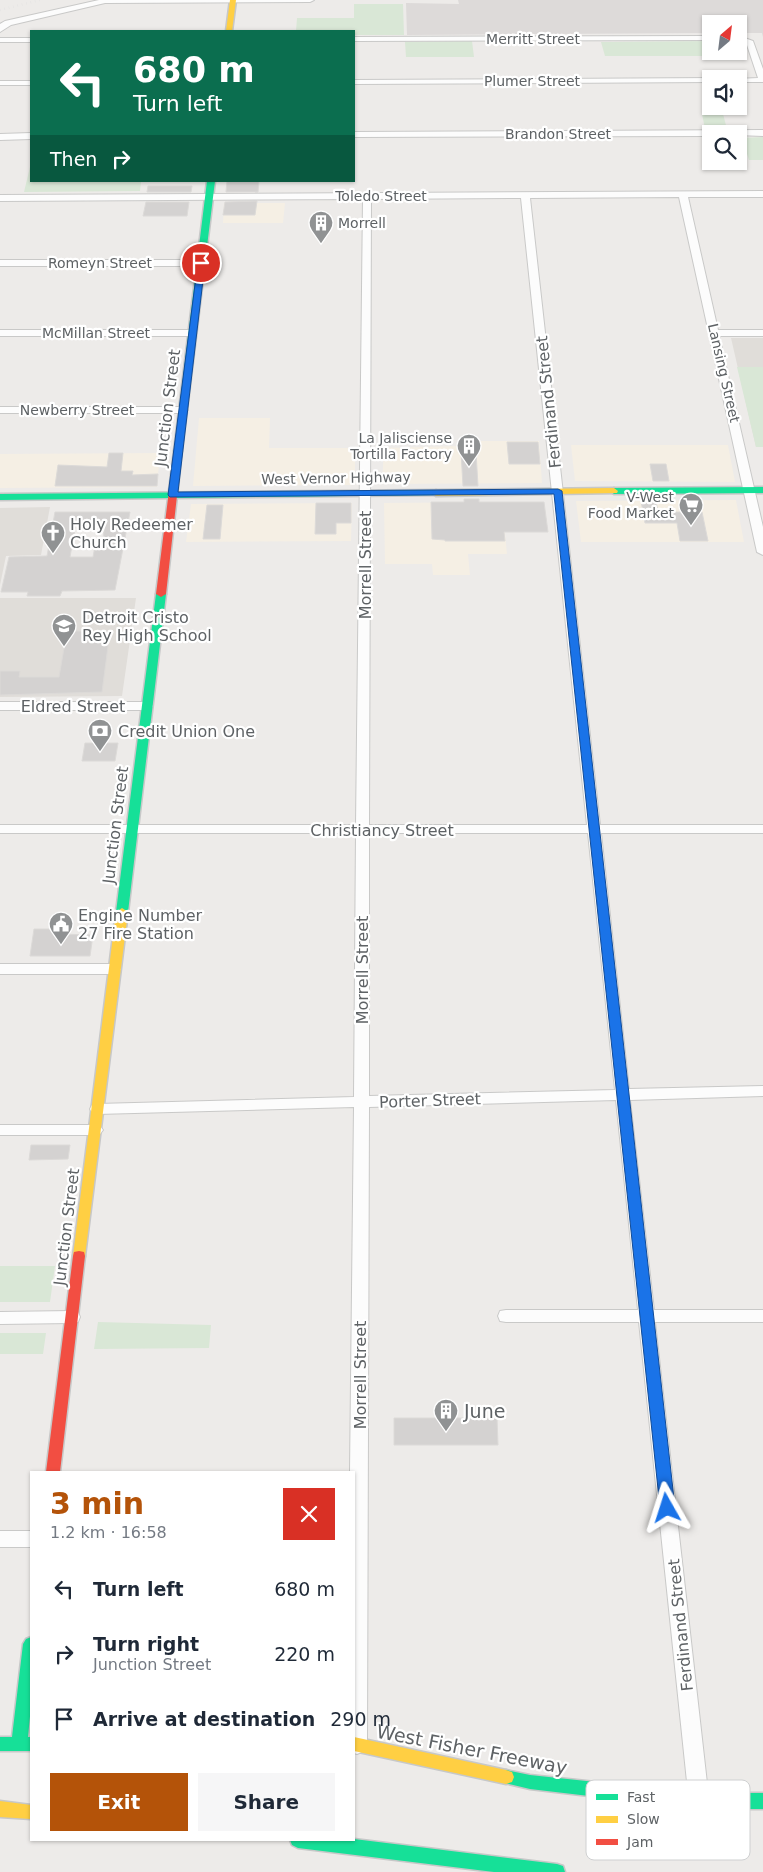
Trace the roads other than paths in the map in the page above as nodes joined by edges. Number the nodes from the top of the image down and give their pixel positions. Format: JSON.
{"nodes":[{"id":1,"x":122,"y":0,"type":"edge"},
{"id":2,"x":233,"y":0,"type":"edge"},
{"id":3,"x":310,"y":0,"type":"edge"},
{"id":4,"x":0,"y":29,"type":"edge"},
{"id":5,"x":229,"y":30,"type":"edge"},
{"id":6,"x":702,"y":38,"type":"edge"},
{"id":7,"x":355,"y":39,"type":"edge"},
{"id":8,"x":0,"y":40,"type":"edge"},
{"id":9,"x":30,"y":40,"type":"edge"},
{"id":10,"x":748,"y":41,"type":"edge"},
{"id":11,"x":702,"y":80,"type":"edge"},
{"id":12,"x":747,"y":80,"type":"edge"},
{"id":13,"x":763,"y":80,"type":"edge"},
{"id":14,"x":355,"y":82,"type":"edge"},
{"id":15,"x":0,"y":83,"type":"edge"},
{"id":16,"x":30,"y":83,"type":"edge"},
{"id":17,"x":763,"y":133,"type":"edge"},
{"id":18,"x":355,"y":135,"type":"edge"},
{"id":19,"x":30,"y":136,"type":"edge"},
{"id":20,"x":0,"y":137,"type":"edge"},
{"id":21,"x":211,"y":182,"type":"edge"},
{"id":22,"x":683,"y":194,"type":"junction"},
{"id":23,"x":763,"y":194,"type":"edge"},
{"id":24,"x":367,"y":196,"type":"junction"},
{"id":25,"x":525,"y":196,"type":"junction"},
{"id":26,"x":209,"y":197,"type":"junction"},
{"id":27,"x":0,"y":198,"type":"edge"},
{"id":28,"x":0,"y":263,"type":"edge"},
{"id":29,"x":201,"y":263,"type":"junction"},
{"id":30,"x":0,"y":333,"type":"edge"},
{"id":31,"x":192,"y":333,"type":"junction"},
{"id":32,"x":714,"y":333,"type":"junction"},
{"id":33,"x":763,"y":333,"type":"edge"},
{"id":34,"x":0,"y":410,"type":"edge"},
{"id":35,"x":183,"y":410,"type":"junction"},
{"id":36,"x":750,"y":490,"type":"junction"},
{"id":37,"x":763,"y":490,"type":"edge"},
{"id":38,"x":558,"y":491,"type":"junction"},
{"id":39,"x":366,"y":493,"type":"junction"},
{"id":40,"x":173,"y":495,"type":"junction"},
{"id":41,"x":0,"y":496,"type":"edge"},
{"id":42,"x":763,"y":552,"type":"edge"},
{"id":43,"x":0,"y":706,"type":"edge"},
{"id":44,"x":146,"y":706,"type":"junction"},
{"id":45,"x":0,"y":829,"type":"edge"},
{"id":46,"x":131,"y":829,"type":"junction"},
{"id":47,"x":763,"y":829,"type":"edge"},
{"id":48,"x":363,"y":830,"type":"junction"},
{"id":49,"x":594,"y":830,"type":"junction"},
{"id":50,"x":0,"y":969,"type":"edge"},
{"id":51,"x":114,"y":969,"type":"junction"},
{"id":52,"x":763,"y":1091,"type":"edge"},
{"id":53,"x":624,"y":1095,"type":"junction"},
{"id":54,"x":361,"y":1102,"type":"junction"},
{"id":55,"x":97,"y":1109,"type":"junction"},
{"id":56,"x":0,"y":1130,"type":"edge"},
{"id":57,"x":95,"y":1130,"type":"junction"},
{"id":58,"x":506,"y":1316,"type":"dead end"},
{"id":59,"x":647,"y":1316,"type":"junction"},
{"id":60,"x":763,"y":1316,"type":"edge"},
{"id":61,"x":0,"y":1318,"type":"edge"},
{"id":62,"x":72,"y":1318,"type":"junction"},
{"id":63,"x":53,"y":1471,"type":"edge"},
{"id":64,"x":0,"y":1539,"type":"edge"},
{"id":65,"x":30,"y":1539,"type":"edge"},
{"id":66,"x":30,"y":1652,"type":"edge"},
{"id":67,"x":0,"y":1744,"type":"edge"},
{"id":68,"x":19,"y":1744,"type":"junction"},
{"id":69,"x":30,"y":1744,"type":"edge"},
{"id":70,"x":355,"y":1744,"type":"edge"},
{"id":71,"x":697,"y":1780,"type":"edge"},
{"id":72,"x":586,"y":1788,"type":"edge"},
{"id":73,"x":750,"y":1801,"type":"edge"},
{"id":74,"x":763,"y":1801,"type":"edge"},
{"id":75,"x":0,"y":1809,"type":"edge"},
{"id":76,"x":30,"y":1812,"type":"edge"},
{"id":77,"x":306,"y":1841,"type":"edge"},
{"id":78,"x":557,"y":1872,"type":"edge"}],
"edges":[{"from":1,"to":2,"type":"street"},
{"from":1,"to":4,"type":"street"},
{"from":2,"to":3,"type":"street"},
{"from":2,"to":5,"type":"main road"},
{"from":6,"to":7,"type":"street","name":"Merritt Street"},
{"from":8,"to":9,"type":"street"},
{"from":10,"to":13,"type":"street"},
{"from":11,"to":14,"type":"street","name":"Plumer Street"},
{"from":12,"to":13,"type":"street"},
{"from":15,"to":16,"type":"street"},
{"from":17,"to":18,"type":"street","name":"Brandon Street"},
{"from":19,"to":20,"type":"street"},
{"from":21,"to":26,"type":"main road","name":"Junction Street"},
{"from":22,"to":23,"type":"street","name":"Toledo Street"},
{"from":22,"to":25,"type":"street","name":"Toledo Street"},
{"from":22,"to":32,"type":"street","name":"Lansing Street"},
{"from":24,"to":25,"type":"street","name":"Toledo Street"},
{"from":24,"to":26,"type":"street","name":"Toledo Street"},
{"from":24,"to":39,"type":"street","name":"Morrell Street"},
{"from":25,"to":38,"type":"street","name":"Ferdinand Street"},
{"from":26,"to":27,"type":"street","name":"Toledo Street"},
{"from":26,"to":29,"type":"main road","name":"Junction Street"},
{"from":28,"to":29,"type":"street","name":"Romeyn Street"},
{"from":29,"to":31,"type":"main road","name":"Junction Street"},
{"from":30,"to":31,"type":"street","name":"McMillan Street"},
{"from":31,"to":35,"type":"main road","name":"Junction Street"},
{"from":32,"to":33,"type":"street"},
{"from":32,"to":36,"type":"street","name":"Lansing Street"},
{"from":34,"to":35,"type":"street","name":"Newberry Street"},
{"from":35,"to":40,"type":"main road","name":"Junction Street"},
{"from":36,"to":37,"type":"main road","name":"West Vernor Highway"},
{"from":36,"to":38,"type":"main road","name":"West Vernor Highway"},
{"from":36,"to":42,"type":"street","name":"Lansing Street"},
{"from":38,"to":39,"type":"main road","name":"West Vernor Highway"},
{"from":38,"to":49,"type":"street","name":"Ferdinand Street"},
{"from":39,"to":40,"type":"main road","name":"West Vernor Highway"},
{"from":39,"to":48,"type":"street","name":"Morrell Street"},
{"from":40,"to":41,"type":"main road","name":"West Vernor Highway"},
{"from":40,"to":44,"type":"main road","name":"Junction Street"},
{"from":43,"to":44,"type":"street","name":"Eldred Street"},
{"from":44,"to":46,"type":"main road","name":"Junction Street"},
{"from":45,"to":46,"type":"street","name":"Christiancy Street"},
{"from":46,"to":48,"type":"street","name":"Christiancy Street"},
{"from":46,"to":51,"type":"main road","name":"Junction Street"},
{"from":47,"to":49,"type":"street","name":"Christiancy Street"},
{"from":48,"to":49,"type":"street","name":"Christiancy Street"},
{"from":48,"to":54,"type":"street","name":"Morrell Street"},
{"from":49,"to":53,"type":"street","name":"Ferdinand Street"},
{"from":50,"to":51,"type":"street"},
{"from":51,"to":55,"type":"main road","name":"Junction Street"},
{"from":52,"to":53,"type":"street","name":"Porter Street"},
{"from":53,"to":54,"type":"street","name":"Porter Street"},
{"from":53,"to":59,"type":"street","name":"Ferdinand Street"},
{"from":54,"to":55,"type":"street","name":"Porter Street"},
{"from":54,"to":70,"type":"street","name":"Morrell Street"},
{"from":55,"to":57,"type":"main road","name":"Junction Street"},
{"from":56,"to":57,"type":"street"},
{"from":57,"to":62,"type":"main road","name":"Junction Street"},
{"from":58,"to":59,"type":"street"},
{"from":59,"to":60,"type":"street"},
{"from":59,"to":71,"type":"street","name":"Ferdinand Street"},
{"from":61,"to":62,"type":"street"},
{"from":62,"to":63,"type":"main road","name":"Junction Street"},
{"from":64,"to":65,"type":"street"},
{"from":66,"to":68,"type":"main road"},
{"from":67,"to":68,"type":"main road"},
{"from":68,"to":69,"type":"main road"},
{"from":70,"to":72,"type":"main road","name":"West Fisher Freeway"},
{"from":73,"to":74,"type":"main road","name":"West Fisher Freeway"},
{"from":75,"to":76,"type":"main road"},
{"from":77,"to":78,"type":"main road"}]}
